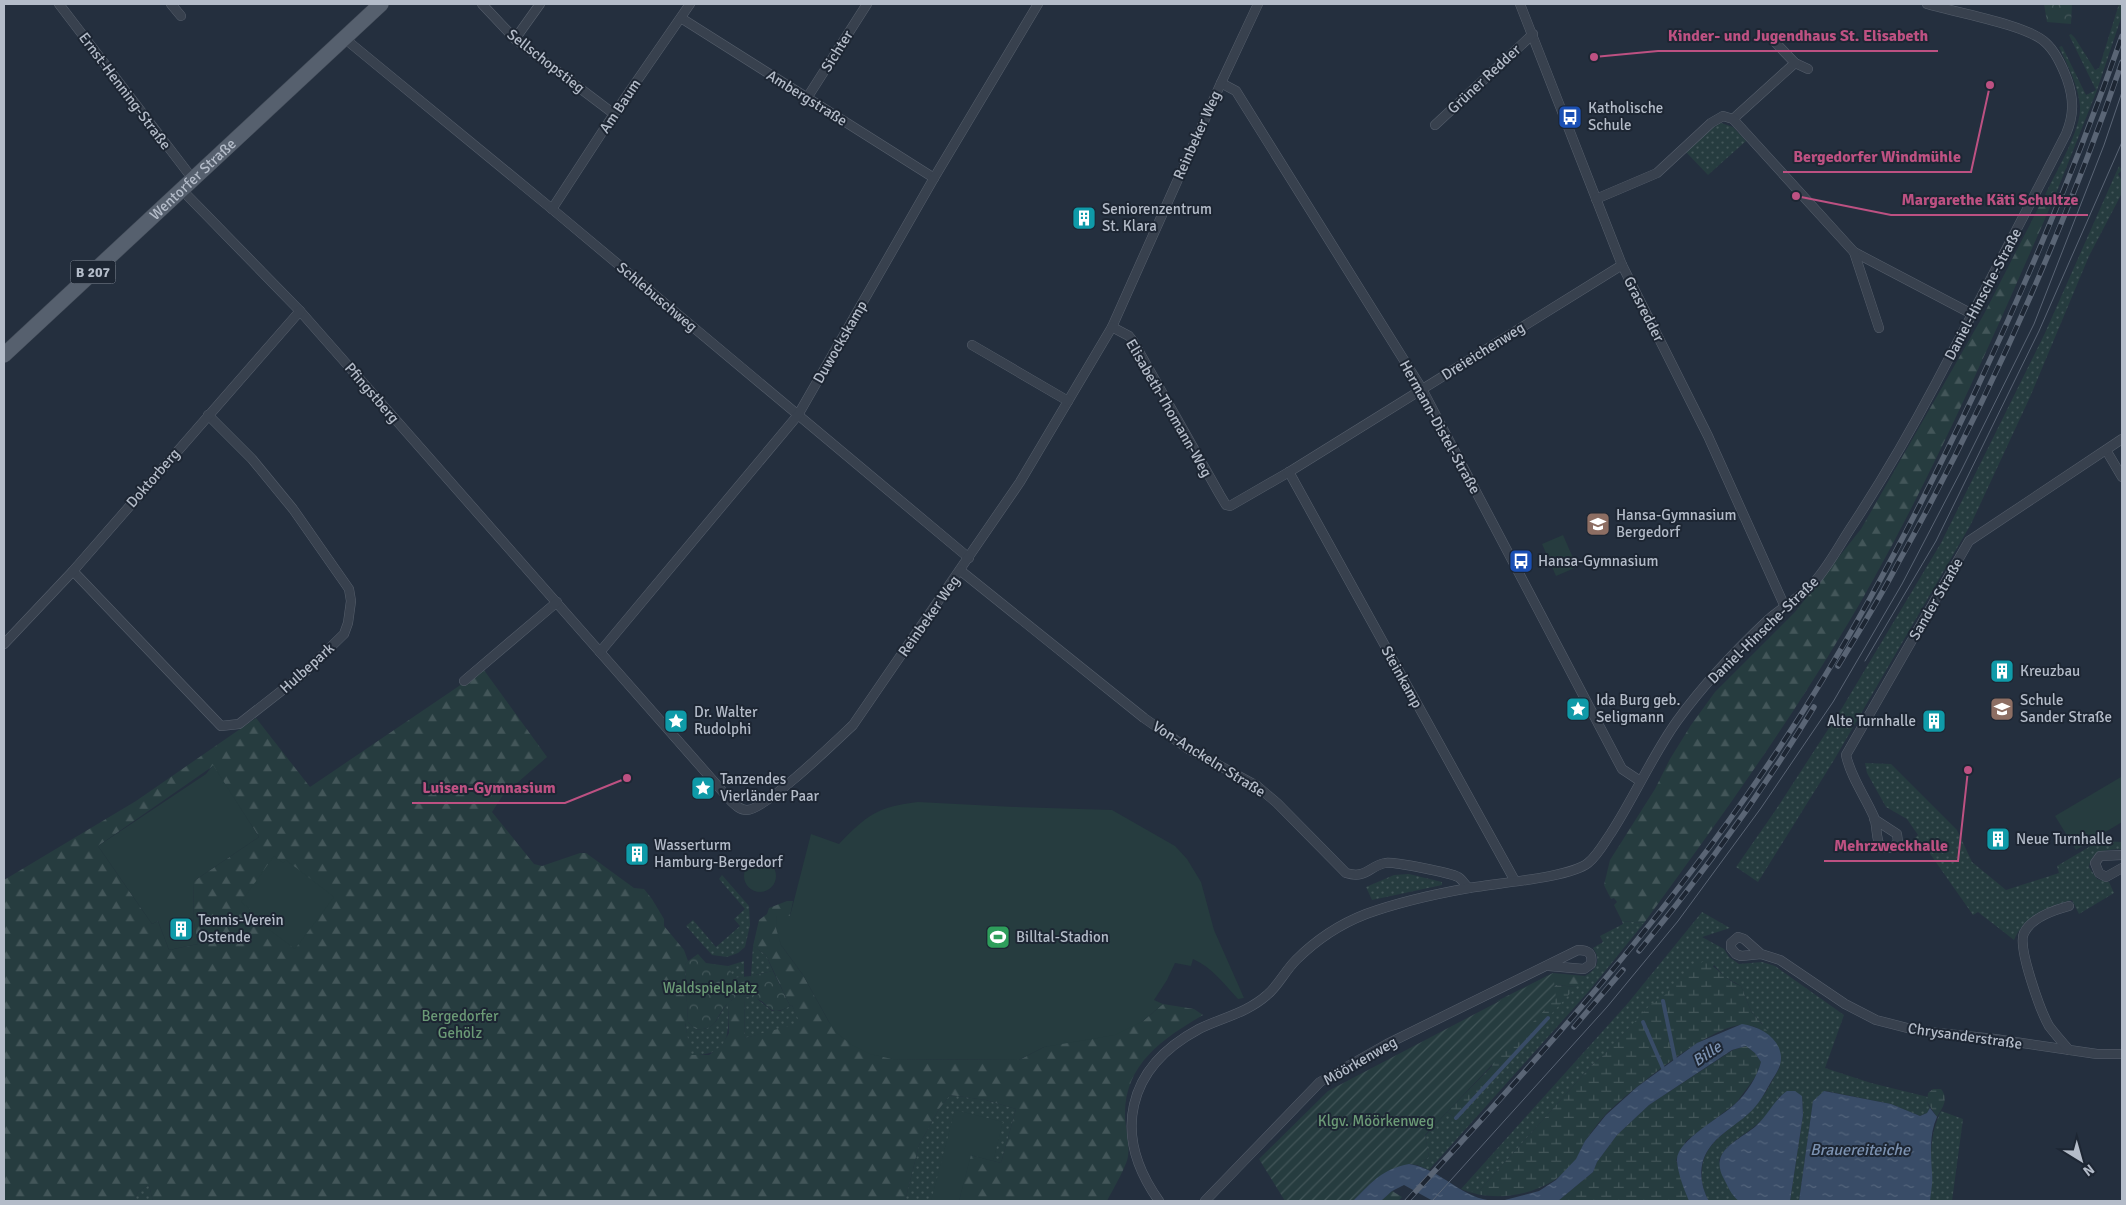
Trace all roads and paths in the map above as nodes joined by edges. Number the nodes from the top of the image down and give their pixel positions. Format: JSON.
{"nodes":[{"id":1,"x":59,"y":4,"type":"edge"},
{"id":2,"x":172,"y":4,"type":"edge"},
{"id":3,"x":380,"y":4,"type":"edge"},
{"id":4,"x":482,"y":4,"type":"edge"},
{"id":5,"x":540,"y":4,"type":"edge"},
{"id":6,"x":690,"y":4,"type":"edge"},
{"id":7,"x":867,"y":4,"type":"edge"},
{"id":8,"x":1038,"y":4,"type":"edge"},
{"id":9,"x":1258,"y":4,"type":"edge"},
{"id":10,"x":1520,"y":4,"type":"edge"},
{"id":11,"x":1928,"y":4,"type":"edge"},
{"id":12,"x":181,"y":16,"type":"dead end"},
{"id":13,"x":681,"y":18,"type":"junction"},
{"id":14,"x":1533,"y":34,"type":"junction"},
{"id":15,"x":344,"y":38,"type":"junction"},
{"id":16,"x":515,"y":39,"type":"junction"},
{"id":17,"x":1772,"y":39,"type":"dead end"},
{"id":18,"x":1795,"y":63,"type":"junction"},
{"id":19,"x":1808,"y":69,"type":"dead end"},
{"id":20,"x":1221,"y":83,"type":"junction"},
{"id":21,"x":807,"y":98,"type":"junction"},
{"id":22,"x":614,"y":114,"type":"junction"},
{"id":23,"x":1733,"y":119,"type":"junction"},
{"id":24,"x":1435,"y":125,"type":"dead end"},
{"id":25,"x":192,"y":178,"type":"junction"},
{"id":26,"x":934,"y":178,"type":"junction"},
{"id":27,"x":181,"y":189,"type":"junction"},
{"id":28,"x":1596,"y":199,"type":"junction"},
{"id":29,"x":552,"y":209,"type":"junction"},
{"id":30,"x":1854,"y":252,"type":"junction"},
{"id":31,"x":1622,"y":265,"type":"junction"},
{"id":32,"x":300,"y":310,"type":"junction"},
{"id":33,"x":1972,"y":314,"type":"junction"},
{"id":34,"x":1112,"y":327,"type":"junction"},
{"id":35,"x":1879,"y":328,"type":"dead end"},
{"id":36,"x":972,"y":345,"type":"dead end"},
{"id":37,"x":4,"y":355,"type":"edge"},
{"id":38,"x":1422,"y":388,"type":"junction"},
{"id":39,"x":1068,"y":401,"type":"junction"},
{"id":40,"x":208,"y":415,"type":"junction"},
{"id":41,"x":798,"y":415,"type":"junction"},
{"id":42,"x":2122,"y":439,"type":"edge"},
{"id":43,"x":2106,"y":450,"type":"junction"},
{"id":44,"x":1289,"y":472,"type":"junction"},
{"id":45,"x":2122,"y":477,"type":"edge"},
{"id":46,"x":1220,"y":495,"type":"joint"},
{"id":47,"x":969,"y":558,"type":"junction"},
{"id":48,"x":73,"y":571,"type":"junction"},
{"id":49,"x":961,"y":571,"type":"junction"},
{"id":50,"x":557,"y":602,"type":"junction"},
{"id":51,"x":1785,"y":606,"type":"junction"},
{"id":52,"x":4,"y":644,"type":"edge"},
{"id":53,"x":600,"y":652,"type":"junction"},
{"id":54,"x":464,"y":681,"type":"dead end"},
{"id":55,"x":1640,"y":781,"type":"junction"},
{"id":56,"x":759,"y":806,"type":"joint"},
{"id":57,"x":1874,"y":819,"type":"dead end"},
{"id":58,"x":2122,"y":855,"type":"edge"},
{"id":59,"x":2122,"y":868,"type":"edge"},
{"id":60,"x":1515,"y":881,"type":"junction"},
{"id":61,"x":1469,"y":888,"type":"junction"},
{"id":62,"x":2069,"y":906,"type":"dead end"},
{"id":63,"x":1761,"y":954,"type":"dead end"},
{"id":64,"x":1549,"y":966,"type":"junction"},
{"id":65,"x":2069,"y":1050,"type":"junction"},
{"id":66,"x":2122,"y":1054,"type":"edge"},
{"id":67,"x":1159,"y":1201,"type":"edge"},
{"id":68,"x":1204,"y":1201,"type":"edge"}],
"edges":[{"from":1,"to":25,"type":"street","name":"Ernst-Henning-Straße"},
{"from":2,"to":12,"type":"street"},
{"from":3,"to":15,"type":"main road","name":"Wentorfer Straße","number":"B 207"},
{"from":4,"to":16,"type":"street","name":"Sellschopstieg"},
{"from":5,"to":16,"type":"street"},
{"from":6,"to":13,"type":"street","name":"Am Baum"},
{"from":7,"to":21,"type":"street","name":"Sichter"},
{"from":8,"to":26,"type":"street","name":"Duwockskamp"},
{"from":9,"to":20,"type":"street","name":"Reinbeker Weg"},
{"from":10,"to":14,"type":"street","name":"Grasredder"},
{"from":11,"to":33,"type":"street","name":"Daniel-Hinsche-Straße"},
{"from":13,"to":21,"type":"street","name":"Ambergstraße"},
{"from":13,"to":22,"type":"street","name":"Am Baum"},
{"from":14,"to":24,"type":"street","name":"Grüner Redder"},
{"from":14,"to":28,"type":"street","name":"Grasredder"},
{"from":15,"to":25,"type":"main road","name":"Wentorfer Straße","number":"B 207"},
{"from":15,"to":29,"type":"street","name":"Schlebuschweg"},
{"from":16,"to":22,"type":"street","name":"Sellschopstieg"},
{"from":17,"to":18,"type":"street"},
{"from":18,"to":19,"type":"street"},
{"from":18,"to":23,"type":"street"},
{"from":20,"to":34,"type":"street","name":"Reinbeker Weg"},
{"from":20,"to":38,"type":"street","name":"Hermann-Distel-Straße"},
{"from":21,"to":26,"type":"street","name":"Ambergstraße"},
{"from":22,"to":29,"type":"street","name":"Am Baum"},
{"from":23,"to":28,"type":"street"},
{"from":23,"to":30,"type":"street"},
{"from":25,"to":27,"type":"main road","name":"Wentorfer Straße","number":"B 207"},
{"from":26,"to":41,"type":"street","name":"Duwockskamp"},
{"from":27,"to":32,"type":"street","name":"Pfingstberg"},
{"from":27,"to":37,"type":"main road","name":"Wentorfer Straße","number":"B 207"},
{"from":28,"to":31,"type":"street","name":"Grasredder"},
{"from":29,"to":41,"type":"street","name":"Schlebuschweg"},
{"from":30,"to":33,"type":"street"},
{"from":30,"to":35,"type":"street"},
{"from":31,"to":38,"type":"street","name":"Dreieichenweg"},
{"from":31,"to":51,"type":"street","name":"Grasredder"},
{"from":32,"to":40,"type":"street","name":"Doktorberg"},
{"from":32,"to":50,"type":"street","name":"Pfingstberg"},
{"from":33,"to":51,"type":"street","name":"Daniel-Hinsche-Straße"},
{"from":34,"to":39,"type":"street","name":"Reinbeker Weg"},
{"from":34,"to":46,"type":"street","name":"Elisabeth-Thomann-Weg"},
{"from":36,"to":39,"type":"street"},
{"from":38,"to":44,"type":"street","name":"Dreieichenweg"},
{"from":38,"to":55,"type":"street","name":"Hermann-Distel-Straße"},
{"from":39,"to":47,"type":"street","name":"Reinbeker Weg"},
{"from":40,"to":48,"type":"street","name":"Doktorberg"},
{"from":40,"to":48,"type":"street","name":"Hulbepark"},
{"from":41,"to":47,"type":"street","name":"Schlebuschweg"},
{"from":41,"to":53,"type":"street","name":"Duwockskamp"},
{"from":42,"to":43,"type":"street","name":"Sander Straße"},
{"from":43,"to":45,"type":"street"},
{"from":43,"to":57,"type":"street","name":"Sander Straße"},
{"from":44,"to":46,"type":"street","name":"Dreieichenweg"},
{"from":44,"to":60,"type":"street","name":"Steinkamp"},
{"from":47,"to":49,"type":"street","name":"Reinbeker Weg"},
{"from":48,"to":52,"type":"street","name":"Doktorberg"},
{"from":49,"to":56,"type":"street","name":"Reinbeker Weg"},
{"from":49,"to":61,"type":"street","name":"Von-Anckeln-Straße"},
{"from":50,"to":53,"type":"street","name":"Pfingstberg"},
{"from":50,"to":54,"type":"street"},
{"from":51,"to":55,"type":"street","name":"Daniel-Hinsche-Straße"},
{"from":53,"to":56,"type":"street","name":"Pfingstberg"},
{"from":55,"to":60,"type":"street","name":"Daniel-Hinsche-Straße"},
{"from":58,"to":59,"type":"street"},
{"from":60,"to":61,"type":"street","name":"Daniel-Hinsche-Straße"},
{"from":61,"to":67,"type":"street","name":"Daniel-Hinsche-Straße"},
{"from":62,"to":65,"type":"street"},
{"from":63,"to":65,"type":"street","name":"Chrysanderstraße"},
{"from":64,"to":64,"type":"street","name":"Möörkenweg"},
{"from":64,"to":68,"type":"street","name":"Möörkenweg"},
{"from":65,"to":66,"type":"street","name":"Chrysanderstraße"}]}
